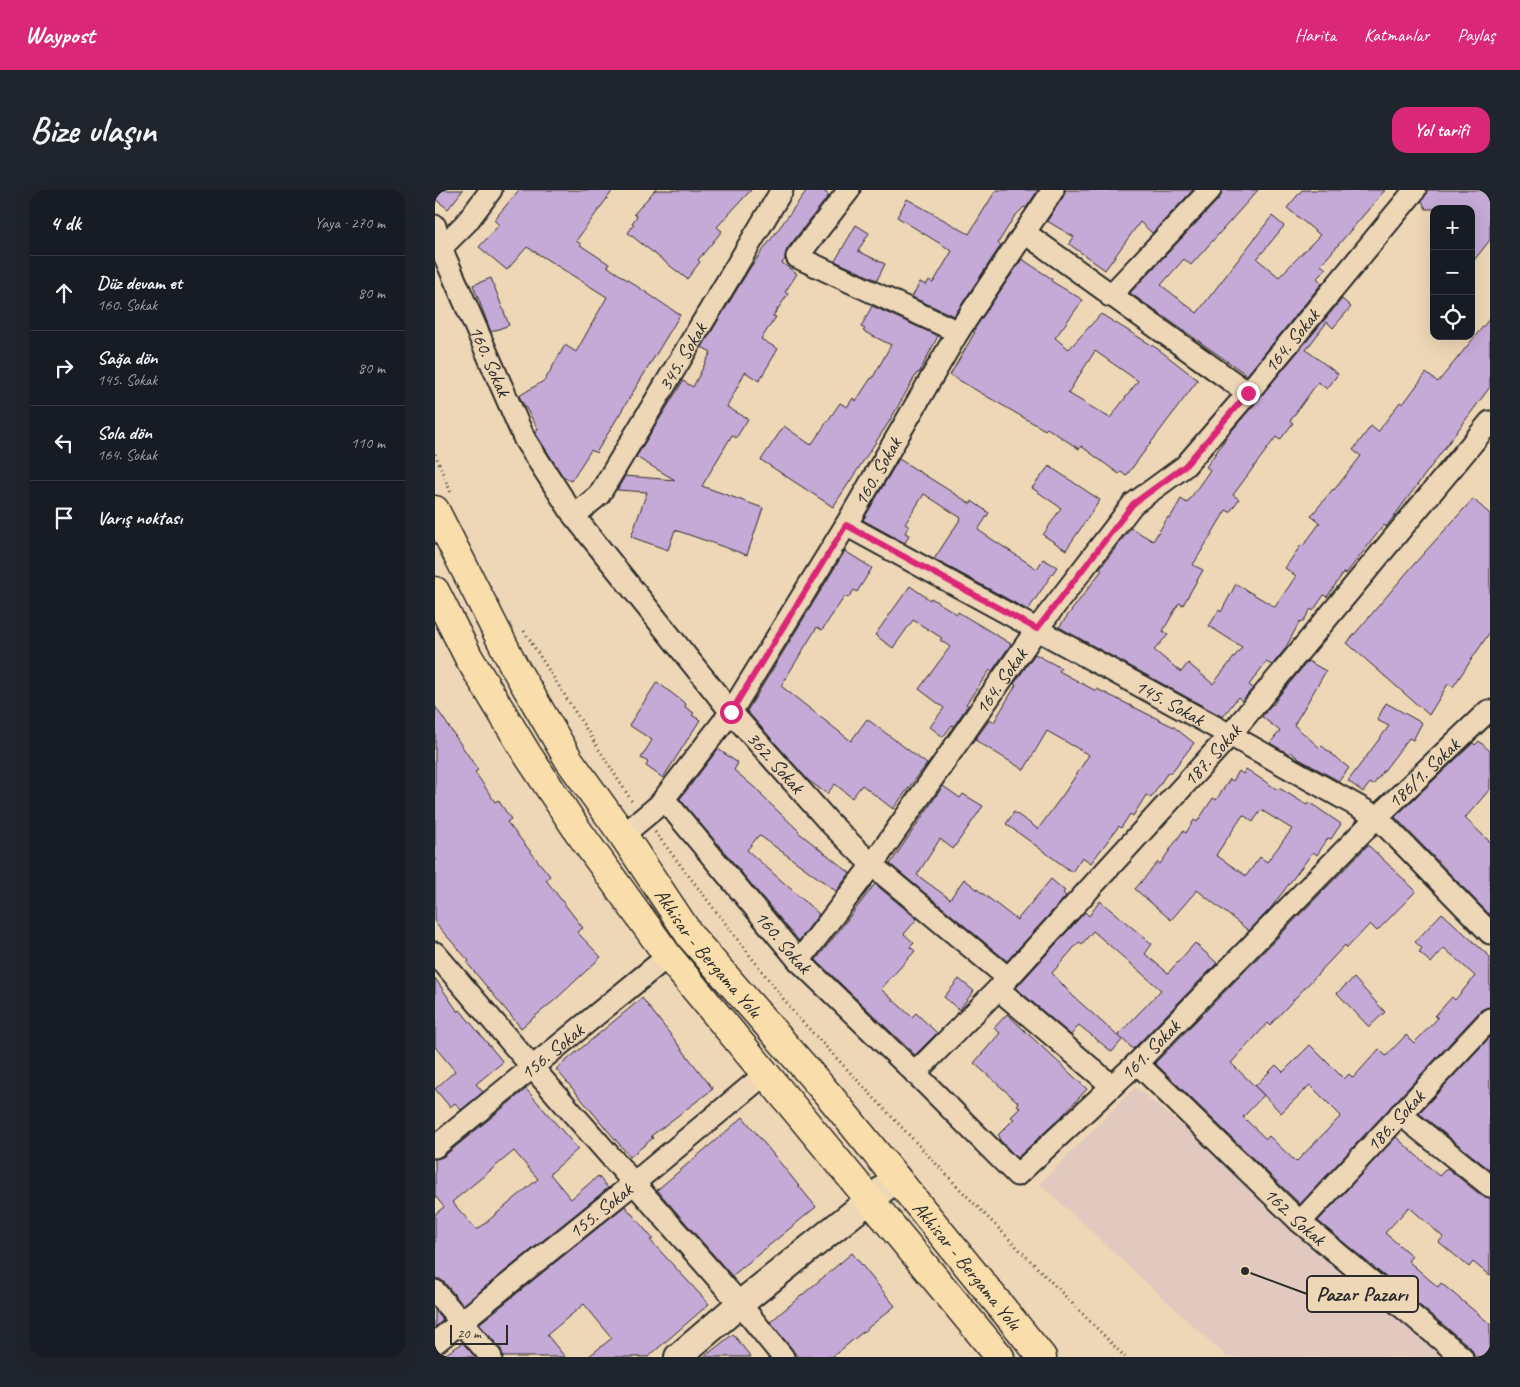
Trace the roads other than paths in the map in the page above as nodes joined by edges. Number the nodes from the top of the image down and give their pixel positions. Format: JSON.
{"nodes":[{"id":1,"x":491,"y":190,"type":"edge"},
{"id":2,"x":782,"y":190,"type":"edge"},
{"id":3,"x":849,"y":190,"type":"edge"},
{"id":4,"x":1053,"y":190,"type":"edge"},
{"id":5,"x":1210,"y":190,"type":"edge"},
{"id":6,"x":1415,"y":190,"type":"edge"},
{"id":7,"x":435,"y":226,"type":"edge"},
{"id":8,"x":1025,"y":233,"type":"junction"},
{"id":9,"x":441,"y":248,"type":"junction"},
{"id":10,"x":1110,"y":296,"type":"junction"},
{"id":11,"x":958,"y":332,"type":"junction"},
{"id":12,"x":1248,"y":393,"type":"junction"},
{"id":13,"x":1490,"y":422,"type":"edge"},
{"id":14,"x":1483,"y":447,"type":"edge"},
{"id":15,"x":435,"y":510,"type":"edge"},
{"id":16,"x":574,"y":516,"type":"junction"},
{"id":17,"x":846,"y":525,"type":"junction"},
{"id":18,"x":437,"y":599,"type":"edge"},
{"id":19,"x":1037,"y":629,"type":"junction"},
{"id":20,"x":731,"y":712,"type":"junction"},
{"id":21,"x":1490,"y":712,"type":"edge"},
{"id":22,"x":1229,"y":735,"type":"junction"},
{"id":23,"x":664,"y":798,"type":"junction"},
{"id":24,"x":1377,"y":817,"type":"junction"},
{"id":25,"x":623,"y":835,"type":"junction"},
{"id":26,"x":872,"y":865,"type":"junction"},
{"id":27,"x":1490,"y":933,"type":"edge"},
{"id":28,"x":435,"y":953,"type":"edge"},
{"id":29,"x":668,"y":956,"type":"junction"},
{"id":30,"x":799,"y":961,"type":"junction"},
{"id":31,"x":1003,"y":984,"type":"junction"},
{"id":32,"x":1490,"y":1019,"type":"edge"},
{"id":33,"x":1137,"y":1064,"type":"junction"},
{"id":34,"x":532,"y":1067,"type":"junction"},
{"id":35,"x":915,"y":1073,"type":"junction"},
{"id":36,"x":765,"y":1074,"type":"junction"},
{"id":37,"x":1112,"y":1086,"type":"junction"},
{"id":38,"x":1400,"y":1114,"type":"junction"},
{"id":39,"x":435,"y":1147,"type":"edge"},
{"id":40,"x":897,"y":1178,"type":"junction"},
{"id":41,"x":634,"y":1183,"type":"junction"},
{"id":42,"x":1490,"y":1186,"type":"edge"},
{"id":43,"x":870,"y":1199,"type":"junction"},
{"id":44,"x":1300,"y":1222,"type":"junction"},
{"id":45,"x":435,"y":1292,"type":"edge"},
{"id":46,"x":740,"y":1304,"type":"junction"},
{"id":47,"x":461,"y":1322,"type":"junction"},
{"id":48,"x":435,"y":1343,"type":"edge"},
{"id":49,"x":491,"y":1357,"type":"edge"},
{"id":50,"x":678,"y":1357,"type":"edge"},
{"id":51,"x":783,"y":1357,"type":"edge"},
{"id":52,"x":1000,"y":1357,"type":"edge"},
{"id":53,"x":1042,"y":1357,"type":"edge"},
{"id":54,"x":1462,"y":1357,"type":"edge"}],
"edges":[{"from":1,"to":9,"type":"street"},
{"from":2,"to":16,"type":"street","name":"345. Sokak"},
{"from":3,"to":11,"type":"street"},
{"from":4,"to":8,"type":"street","name":"160. Sokak"},
{"from":5,"to":10,"type":"street"},
{"from":6,"to":12,"type":"street","name":"164. Sokak"},
{"from":7,"to":9,"type":"street","name":"160. Sokak"},
{"from":8,"to":10,"type":"street"},
{"from":8,"to":11,"type":"street","name":"160. Sokak"},
{"from":9,"to":16,"type":"street","name":"160. Sokak"},
{"from":10,"to":12,"type":"street"},
{"from":11,"to":17,"type":"street","name":"160. Sokak"},
{"from":12,"to":19,"type":"street","name":"164. Sokak"},
{"from":13,"to":14,"type":"street","name":"187. Sokak"},
{"from":14,"to":22,"type":"street","name":"187. Sokak"},
{"from":15,"to":25,"type":"main road","name":"Akhisar - Bergama Yolu"},
{"from":16,"to":20,"type":"street","name":"362. Sokak"},
{"from":17,"to":19,"type":"street","name":"145. Sokak"},
{"from":17,"to":20,"type":"street","name":"160. Sokak"},
{"from":18,"to":29,"type":"main road","name":"Akhisar - Bergama Yolu"},
{"from":19,"to":22,"type":"street","name":"145. Sokak"},
{"from":19,"to":26,"type":"street","name":"164. Sokak"},
{"from":20,"to":23,"type":"street","name":"160. Sokak"},
{"from":20,"to":26,"type":"street","name":"362. Sokak"},
{"from":21,"to":24,"type":"street","name":"186/1. Sokak"},
{"from":22,"to":24,"type":"street","name":"145. Sokak"},
{"from":22,"to":31,"type":"street","name":"187. Sokak"},
{"from":23,"to":25,"type":"street","name":"160. Sokak"},
{"from":23,"to":30,"type":"street","name":"160. Sokak"},
{"from":24,"to":27,"type":"street","name":"145. Sokak"},
{"from":24,"to":33,"type":"street","name":"161. Sokak"},
{"from":25,"to":40,"type":"main road","name":"Akhisar - Bergama Yolu"},
{"from":26,"to":30,"type":"street","name":"164. Sokak"},
{"from":26,"to":31,"type":"street","name":"362. Sokak"},
{"from":28,"to":34,"type":"street"},
{"from":29,"to":34,"type":"street","name":"156. Sokak"},
{"from":29,"to":36,"type":"main road","name":"Akhisar - Bergama Yolu"},
{"from":30,"to":35,"type":"street","name":"160. Sokak"},
{"from":31,"to":35,"type":"street","name":"187. Sokak"},
{"from":31,"to":37,"type":"street","name":"362. Sokak"},
{"from":32,"to":38,"type":"street","name":"186. Sokak"},
{"from":33,"to":37,"type":"street","name":"161. Sokak"},
{"from":33,"to":44,"type":"street","name":"162. Sokak"},
{"from":34,"to":39,"type":"street","name":"156. Sokak"},
{"from":34,"to":41,"type":"street"},
{"from":35,"to":37,"type":"street","name":"161. Sokak"},
{"from":36,"to":41,"type":"street","name":"155. Sokak"},
{"from":36,"to":43,"type":"main road","name":"Akhisar - Bergama Yolu"},
{"from":38,"to":42,"type":"street"},
{"from":38,"to":44,"type":"street","name":"186. Sokak"},
{"from":40,"to":43,"type":"street"},
{"from":40,"to":53,"type":"main road","name":"Akhisar - Bergama Yolu"},
{"from":41,"to":46,"type":"street"},
{"from":41,"to":47,"type":"street","name":"155. Sokak"},
{"from":43,"to":46,"type":"street"},
{"from":43,"to":52,"type":"main road","name":"Akhisar - Bergama Yolu"},
{"from":44,"to":54,"type":"street","name":"162. Sokak"},
{"from":45,"to":47,"type":"street"},
{"from":46,"to":50,"type":"street"},
{"from":46,"to":51,"type":"street"},
{"from":47,"to":48,"type":"street","name":"155. Sokak"},
{"from":47,"to":49,"type":"street"}]}
